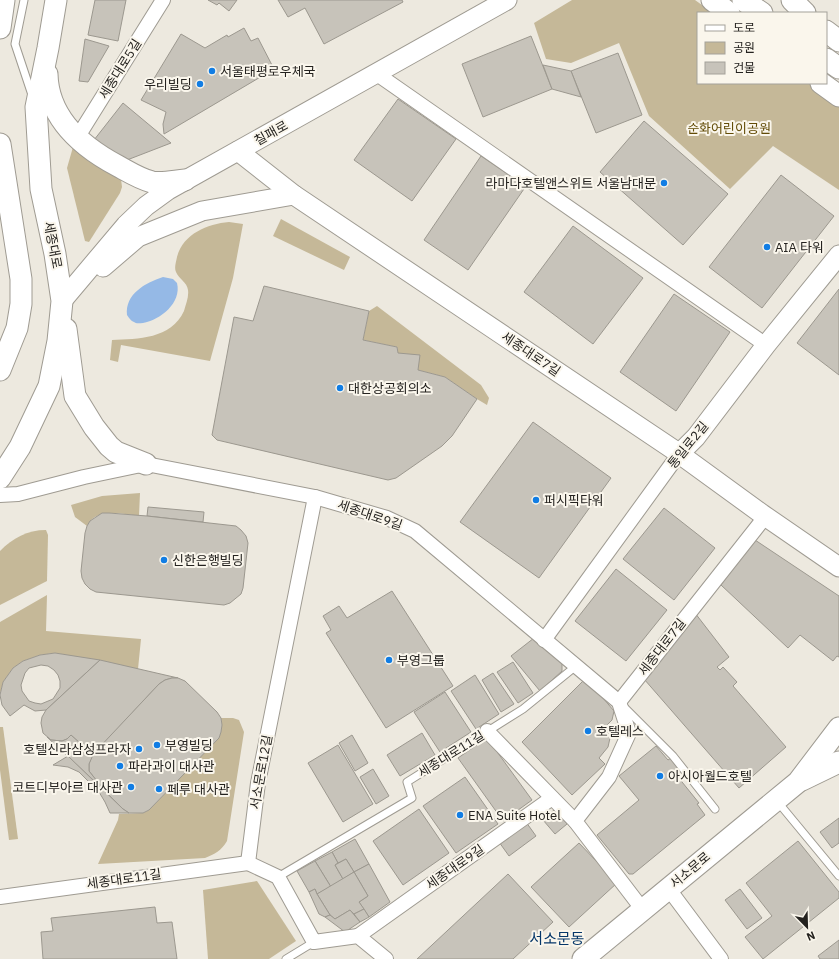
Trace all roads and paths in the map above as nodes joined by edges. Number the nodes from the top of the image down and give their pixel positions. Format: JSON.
{"nodes":[{"id":1,"x":4,"y":0,"type":"edge"},
{"id":2,"x":24,"y":0,"type":"edge"},
{"id":3,"x":56,"y":0,"type":"edge"},
{"id":4,"x":163,"y":0,"type":"edge"},
{"id":5,"x":507,"y":0,"type":"edge"},
{"id":6,"x":712,"y":0,"type":"edge"},
{"id":7,"x":743,"y":0,"type":"edge"},
{"id":8,"x":792,"y":0,"type":"edge"},
{"id":9,"x":728,"y":12,"type":"edge"},
{"id":10,"x":761,"y":12,"type":"edge"},
{"id":11,"x":804,"y":12,"type":"edge"},
{"id":12,"x":0,"y":28,"type":"edge"},
{"id":13,"x":827,"y":32,"type":"edge"},
{"id":14,"x":839,"y":41,"type":"edge"},
{"id":15,"x":48,"y":48,"type":"junction"},
{"id":16,"x":827,"y":60,"type":"edge"},
{"id":17,"x":839,"y":68,"type":"edge"},
{"id":18,"x":378,"y":74,"type":"junction"},
{"id":19,"x":822,"y":84,"type":"edge"},
{"id":20,"x":839,"y":96,"type":"edge"},
{"id":21,"x":36,"y":107,"type":"junction"},
{"id":22,"x":77,"y":138,"type":"junction"},
{"id":23,"x":0,"y":144,"type":"edge"},
{"id":24,"x":238,"y":151,"type":"junction"},
{"id":25,"x":185,"y":180,"type":"junction"},
{"id":26,"x":294,"y":195,"type":"junction"},
{"id":27,"x":839,"y":255,"type":"edge"},
{"id":28,"x":62,"y":301,"type":"junction"},
{"id":29,"x":766,"y":345,"type":"junction"},
{"id":30,"x":0,"y":370,"type":"edge"},
{"id":31,"x":680,"y":454,"type":"junction"},
{"id":32,"x":146,"y":464,"type":"junction"},
{"id":33,"x":0,"y":478,"type":"edge"},
{"id":34,"x":0,"y":495,"type":"edge"},
{"id":35,"x":315,"y":497,"type":"junction"},
{"id":36,"x":765,"y":517,"type":"junction"},
{"id":37,"x":839,"y":567,"type":"edge"},
{"id":38,"x":544,"y":640,"type":"junction"},
{"id":39,"x":576,"y":666,"type":"junction"},
{"id":40,"x":619,"y":702,"type":"junction"},
{"id":41,"x":839,"y":728,"type":"edge"},
{"id":42,"x":487,"y":731,"type":"junction"},
{"id":43,"x":839,"y":762,"type":"edge"},
{"id":44,"x":798,"y":782,"type":"junction"},
{"id":45,"x":552,"y":798,"type":"junction"},
{"id":46,"x":776,"y":800,"type":"junction"},
{"id":47,"x":715,"y":809,"type":"dead end"},
{"id":48,"x":574,"y":821,"type":"junction"},
{"id":49,"x":248,"y":862,"type":"junction"},
{"id":50,"x":839,"y":876,"type":"edge"},
{"id":51,"x":278,"y":877,"type":"junction"},
{"id":52,"x":668,"y":888,"type":"junction"},
{"id":53,"x":0,"y":897,"type":"edge"},
{"id":54,"x":643,"y":910,"type":"junction"},
{"id":55,"x":358,"y":936,"type":"junction"},
{"id":56,"x":314,"y":942,"type":"junction"},
{"id":57,"x":286,"y":959,"type":"edge"},
{"id":58,"x":386,"y":959,"type":"edge"},
{"id":59,"x":583,"y":959,"type":"edge"},
{"id":60,"x":722,"y":959,"type":"edge"}],
"edges":[{"from":1,"to":12,"type":"main road"},
{"from":2,"to":21,"type":"lane"},
{"from":3,"to":15,"type":"main road","name":"세종대로"},
{"from":4,"to":22,"type":"street","name":"세종대로5길"},
{"from":5,"to":18,"type":"street","name":"칠패로"},
{"from":6,"to":9,"type":"main road"},
{"from":7,"to":10,"type":"main road"},
{"from":8,"to":11,"type":"main road"},
{"from":13,"to":14,"type":"main road"},
{"from":15,"to":21,"type":"main road","name":"세종대로"},
{"from":15,"to":22,"type":"main road"},
{"from":16,"to":17,"type":"main road"},
{"from":18,"to":24,"type":"street","name":"칠패로"},
{"from":18,"to":29,"type":"street"},
{"from":19,"to":20,"type":"main road"},
{"from":21,"to":28,"type":"main road","name":"세종대로"},
{"from":22,"to":25,"type":"main road"},
{"from":23,"to":30,"type":"main road"},
{"from":24,"to":25,"type":"street","name":"칠패로"},
{"from":24,"to":26,"type":"street","name":"세종대로7길"},
{"from":25,"to":28,"type":"street","name":"칠패로"},
{"from":26,"to":28,"type":"street"},
{"from":26,"to":31,"type":"street","name":"세종대로7길"},
{"from":27,"to":29,"type":"street","name":"통일로2길"},
{"from":28,"to":32,"type":"main road"},
{"from":28,"to":33,"type":"main road","name":"세종대로"},
{"from":29,"to":31,"type":"street","name":"통일로2길"},
{"from":31,"to":36,"type":"street","name":"세종대로7길"},
{"from":31,"to":38,"type":"street","name":"통일로2길"},
{"from":32,"to":34,"type":"street","name":"세종대로9길"},
{"from":32,"to":35,"type":"street","name":"세종대로9길"},
{"from":35,"to":38,"type":"street","name":"세종대로9길"},
{"from":35,"to":49,"type":"street","name":"서소문로12길"},
{"from":36,"to":37,"type":"street","name":"세종대로7길"},
{"from":36,"to":40,"type":"street","name":"세종대로7길"},
{"from":38,"to":39,"type":"street","name":"세종대로9길"},
{"from":39,"to":40,"type":"street","name":"세종대로9길"},
{"from":39,"to":42,"type":"lane","name":"세종대로11길"},
{"from":40,"to":47,"type":"lane"},
{"from":40,"to":48,"type":"street"},
{"from":41,"to":44,"type":"main road","name":"서소문로"},
{"from":42,"to":45,"type":"street"},
{"from":42,"to":51,"type":"lane","name":"세종대로11길"},
{"from":43,"to":44,"type":"main road","name":"서소문로"},
{"from":44,"to":46,"type":"main road","name":"서소문로"},
{"from":45,"to":48,"type":"street"},
{"from":45,"to":55,"type":"street","name":"세종대로9길"},
{"from":46,"to":50,"type":"lane"},
{"from":46,"to":52,"type":"main road","name":"서소문로"},
{"from":48,"to":54,"type":"street"},
{"from":49,"to":51,"type":"street"},
{"from":49,"to":53,"type":"street","name":"세종대로11길"},
{"from":51,"to":56,"type":"street"},
{"from":52,"to":54,"type":"main road","name":"서소문로"},
{"from":52,"to":60,"type":"street"},
{"from":54,"to":59,"type":"main road","name":"서소문로"},
{"from":55,"to":56,"type":"street"},
{"from":55,"to":58,"type":"street"},
{"from":56,"to":57,"type":"lane"}]}
